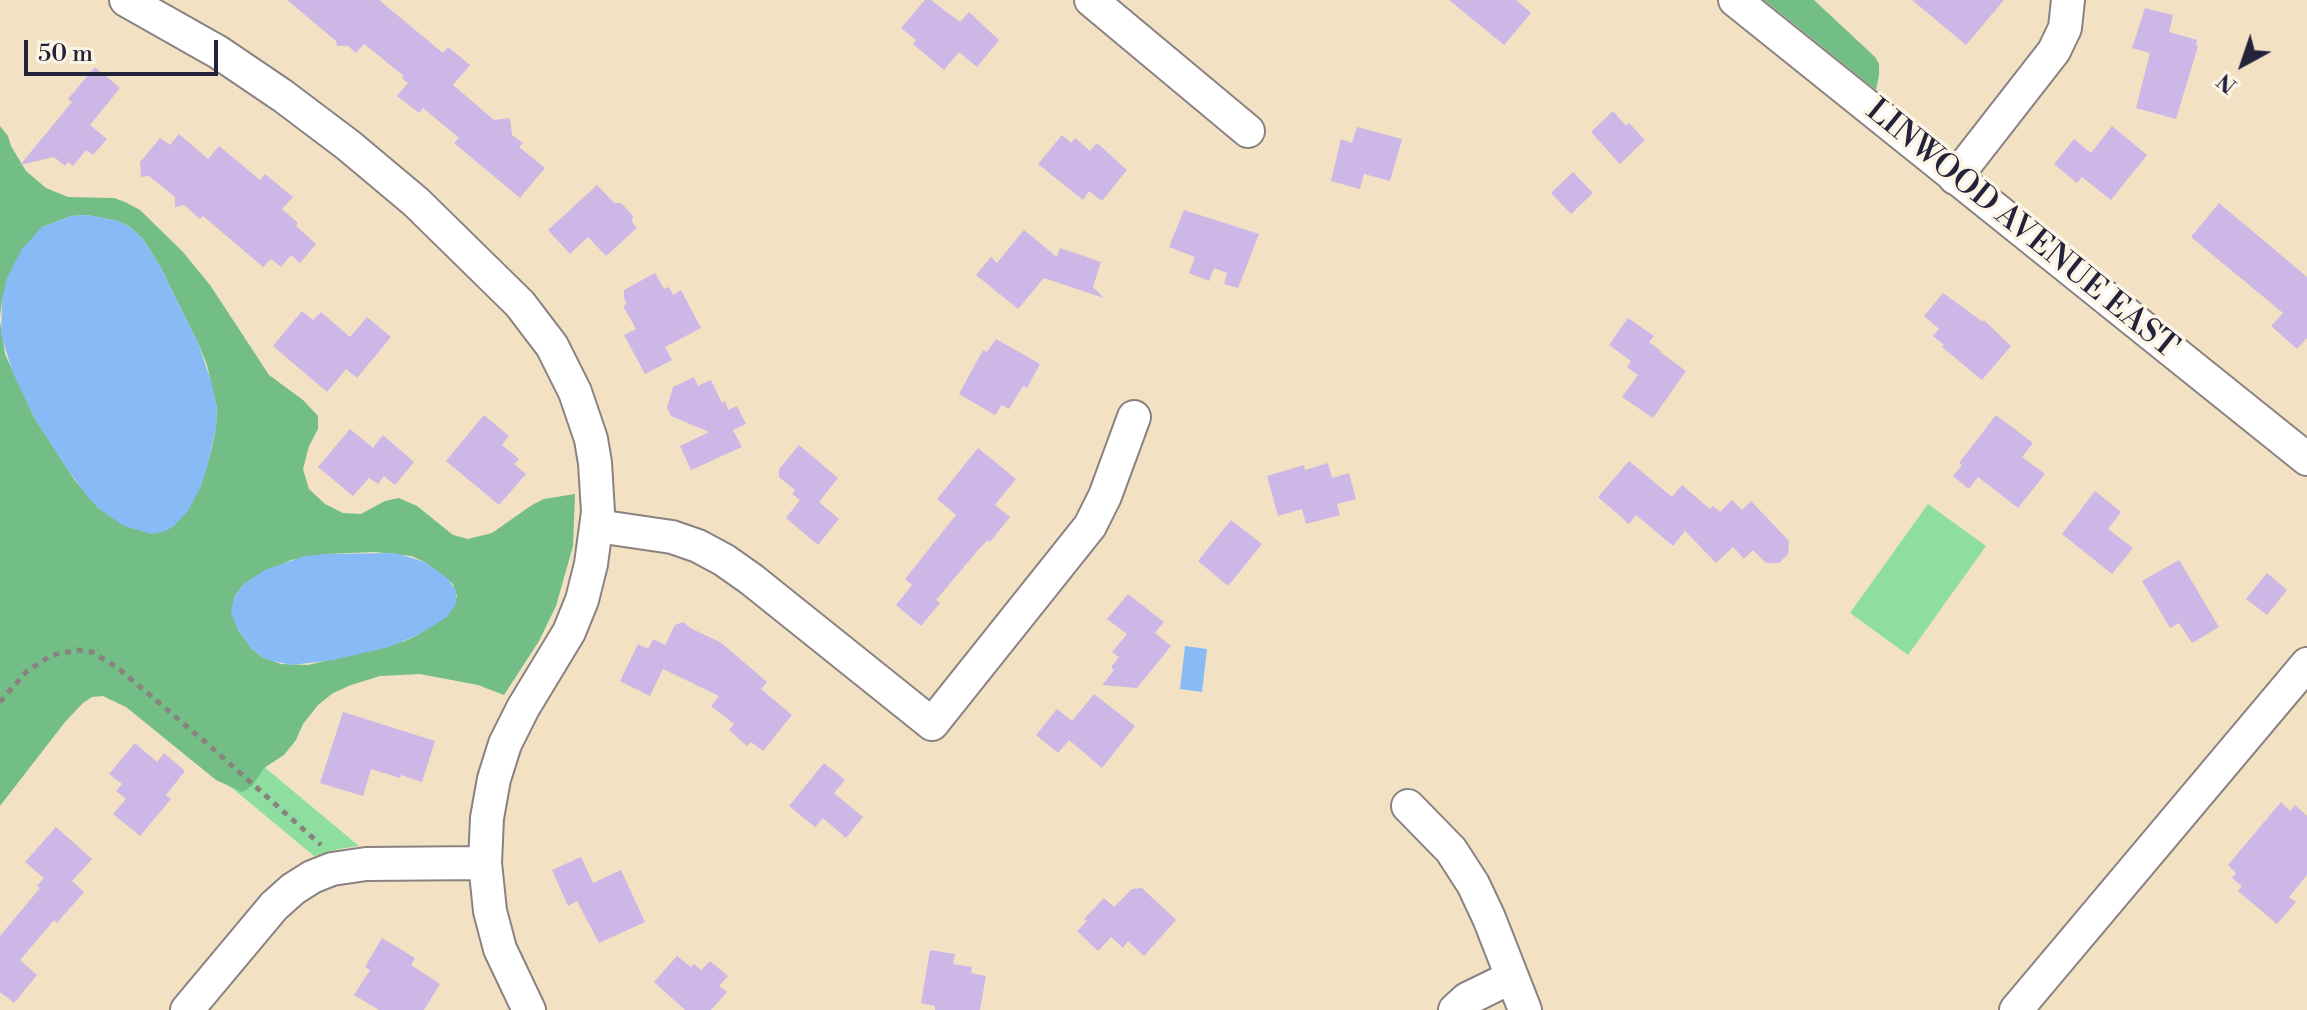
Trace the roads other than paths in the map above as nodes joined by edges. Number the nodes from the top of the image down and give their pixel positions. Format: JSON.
{"nodes":[{"id":1,"x":126,"y":0,"type":"edge"},
{"id":2,"x":1091,"y":0,"type":"edge"},
{"id":3,"x":1735,"y":0,"type":"edge"},
{"id":4,"x":2068,"y":0,"type":"edge"},
{"id":5,"x":1248,"y":131,"type":"dead end"},
{"id":6,"x":1955,"y":178,"type":"junction"},
{"id":7,"x":1134,"y":417,"type":"dead end"},
{"id":8,"x":2307,"y":459,"type":"edge"},
{"id":9,"x":597,"y":526,"type":"junction"},
{"id":10,"x":2307,"y":664,"type":"edge"},
{"id":11,"x":1408,"y":806,"type":"dead end"},
{"id":12,"x":485,"y":863,"type":"junction"},
{"id":13,"x":1512,"y":977,"type":"junction"},
{"id":14,"x":187,"y":1010,"type":"edge"},
{"id":15,"x":529,"y":1010,"type":"edge"},
{"id":16,"x":1455,"y":1010,"type":"edge"},
{"id":17,"x":1525,"y":1010,"type":"edge"},
{"id":18,"x":2016,"y":1010,"type":"edge"}],
"edges":[{"from":1,"to":9,"type":"street"},
{"from":2,"to":5,"type":"street"},
{"from":3,"to":6,"type":"street","name":"LINWOOD AVENUE EAST"},
{"from":4,"to":6,"type":"street"},
{"from":6,"to":8,"type":"street","name":"LINWOOD AVENUE EAST"},
{"from":7,"to":9,"type":"street"},
{"from":9,"to":12,"type":"street"},
{"from":10,"to":18,"type":"street"},
{"from":11,"to":13,"type":"street"},
{"from":12,"to":14,"type":"street"},
{"from":12,"to":15,"type":"street"},
{"from":13,"to":16,"type":"street"},
{"from":13,"to":17,"type":"street"}]}
